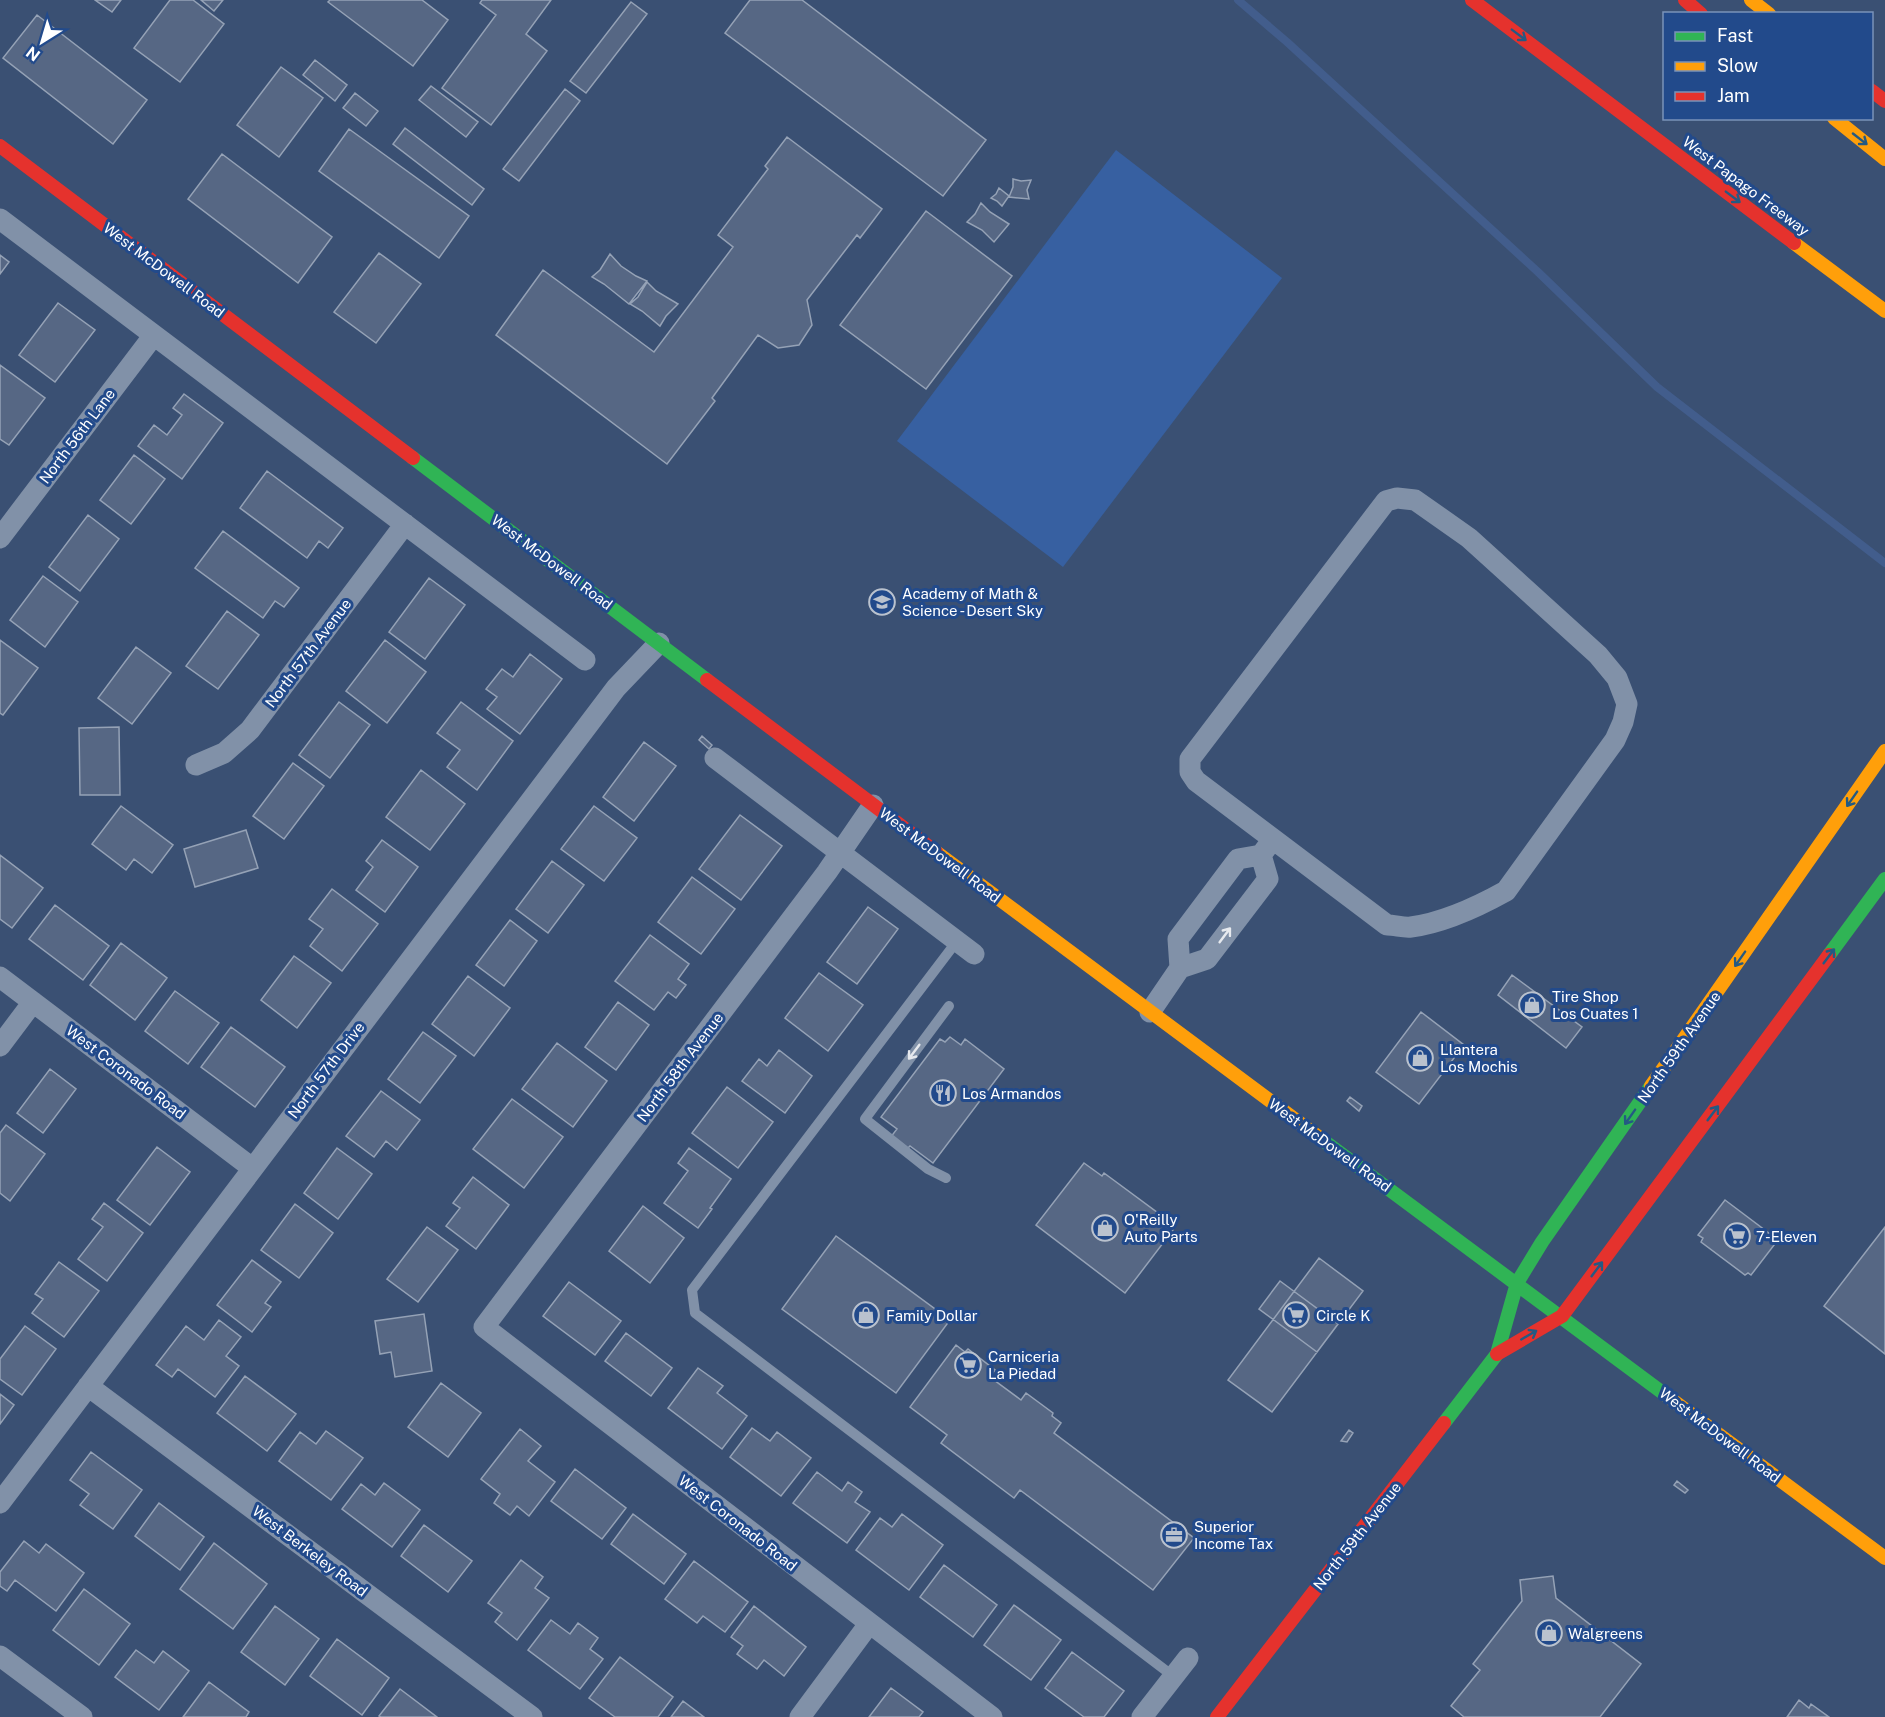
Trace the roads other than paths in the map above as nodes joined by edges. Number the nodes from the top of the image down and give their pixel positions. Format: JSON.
{"nodes":[{"id":1,"x":1472,"y":0,"type":"edge"},
{"id":2,"x":1685,"y":0,"type":"edge"},
{"id":3,"x":1751,"y":0,"type":"edge"},
{"id":4,"x":1699,"y":12,"type":"edge"},
{"id":5,"x":1766,"y":12,"type":"edge"},
{"id":6,"x":1873,"y":92,"type":"edge"},
{"id":7,"x":1885,"y":101,"type":"edge"},
{"id":8,"x":1836,"y":120,"type":"edge"},
{"id":9,"x":0,"y":146,"type":"edge"},
{"id":10,"x":1885,"y":159,"type":"edge"},
{"id":11,"x":0,"y":219,"type":"edge"},
{"id":12,"x":1885,"y":311,"type":"edge"},
{"id":13,"x":154,"y":335,"type":"junction"},
{"id":14,"x":405,"y":524,"type":"junction"},
{"id":15,"x":0,"y":538,"type":"edge"},
{"id":16,"x":658,"y":642,"type":"junction"},
{"id":17,"x":585,"y":660,"type":"dead end"},
{"id":18,"x":1885,"y":751,"type":"edge"},
{"id":19,"x":715,"y":758,"type":"dead end"},
{"id":20,"x":196,"y":765,"type":"dead end"},
{"id":21,"x":873,"y":805,"type":"junction"},
{"id":22,"x":1267,"y":847,"type":"junction"},
{"id":23,"x":841,"y":853,"type":"junction"},
{"id":24,"x":1885,"y":879,"type":"edge"},
{"id":25,"x":957,"y":941,"type":"junction"},
{"id":26,"x":974,"y":954,"type":"dead end"},
{"id":27,"x":1180,"y":968,"type":"junction"},
{"id":28,"x":0,"y":977,"type":"edge"},
{"id":29,"x":33,"y":1002,"type":"junction"},
{"id":30,"x":949,"y":1006,"type":"dead end"},
{"id":31,"x":1150,"y":1012,"type":"junction"},
{"id":32,"x":0,"y":1046,"type":"edge"},
{"id":33,"x":252,"y":1168,"type":"junction"},
{"id":34,"x":946,"y":1178,"type":"dead end"},
{"id":35,"x":1516,"y":1283,"type":"junction"},
{"id":36,"x":1562,"y":1316,"type":"junction"},
{"id":37,"x":484,"y":1327,"type":"joint"},
{"id":38,"x":1497,"y":1354,"type":"junction"},
{"id":39,"x":88,"y":1386,"type":"junction"},
{"id":40,"x":0,"y":1503,"type":"edge"},
{"id":41,"x":1885,"y":1558,"type":"edge"},
{"id":42,"x":869,"y":1624,"type":"junction"},
{"id":43,"x":0,"y":1656,"type":"edge"},
{"id":44,"x":1188,"y":1658,"type":"dead end"},
{"id":45,"x":1173,"y":1676,"type":"junction"},
{"id":46,"x":82,"y":1717,"type":"edge"},
{"id":47,"x":532,"y":1717,"type":"edge"},
{"id":48,"x":800,"y":1717,"type":"edge"},
{"id":49,"x":992,"y":1717,"type":"edge"},
{"id":50,"x":1142,"y":1717,"type":"edge"},
{"id":51,"x":1217,"y":1717,"type":"edge"}],
"edges":[{"from":1,"to":12,"type":"main road","name":"West Papago Freeway","one_way":true},
{"from":2,"to":4,"type":"main road"},
{"from":3,"to":5,"type":"main road"},
{"from":6,"to":7,"type":"main road"},
{"from":8,"to":10,"type":"main road","one_way":true},
{"from":9,"to":16,"type":"main road","name":"West McDowell Road"},
{"from":11,"to":13,"type":"street"},
{"from":13,"to":14,"type":"street"},
{"from":13,"to":15,"type":"street","name":"North 56th Lane"},
{"from":14,"to":17,"type":"street"},
{"from":14,"to":20,"type":"street","name":"North 57th Avenue"},
{"from":16,"to":21,"type":"main road","name":"West McDowell Road"},
{"from":16,"to":33,"type":"street","name":"North 57th Drive"},
{"from":18,"to":35,"type":"main road","name":"North 59th Avenue","one_way":true},
{"from":19,"to":23,"type":"street"},
{"from":21,"to":23,"type":"street","name":"North 58th Avenue"},
{"from":21,"to":31,"type":"main road","name":"West McDowell Road"},
{"from":22,"to":22,"type":"street"},
{"from":22,"to":27,"type":"street"},
{"from":27,"to":22,"type":"street","one_way":true},
{"from":23,"to":25,"type":"street"},
{"from":23,"to":37,"type":"street","name":"North 58th Avenue"},
{"from":36,"to":24,"type":"main road","name":"North 59th Avenue","one_way":true},
{"from":25,"to":26,"type":"street"},
{"from":25,"to":45,"type":"lane"},
{"from":27,"to":31,"type":"street"},
{"from":28,"to":29,"type":"street","name":"West Coronado Road"},
{"from":29,"to":32,"type":"street"},
{"from":29,"to":33,"type":"street","name":"West Coronado Road"},
{"from":30,"to":34,"type":"lane","one_way":true},
{"from":31,"to":35,"type":"main road","name":"West McDowell Road"},
{"from":33,"to":39,"type":"street","name":"North 57th Drive"},
{"from":35,"to":36,"type":"main road","name":"West McDowell Road"},
{"from":35,"to":38,"type":"main road","name":"North 59th Avenue"},
{"from":38,"to":36,"type":"main road","name":"North 59th Avenue","one_way":true},
{"from":36,"to":41,"type":"main road","name":"West McDowell Road"},
{"from":37,"to":42,"type":"street","name":"West Coronado Road"},
{"from":38,"to":51,"type":"main road","name":"North 59th Avenue"},
{"from":39,"to":40,"type":"street","name":"North 57th Drive"},
{"from":39,"to":47,"type":"street","name":"West Berkeley Road"},
{"from":42,"to":48,"type":"street"},
{"from":42,"to":49,"type":"street","name":"West Coronado Road"},
{"from":43,"to":46,"type":"street"},
{"from":44,"to":45,"type":"street"},
{"from":45,"to":50,"type":"street"}]}
